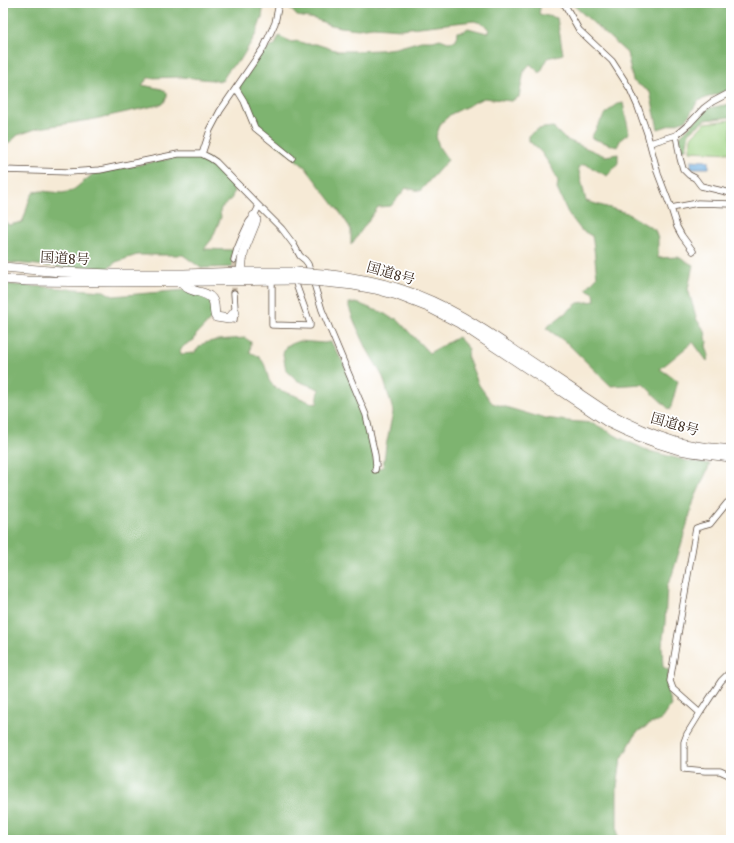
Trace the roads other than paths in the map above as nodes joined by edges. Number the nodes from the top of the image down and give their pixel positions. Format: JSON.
{"nodes":[{"id":1,"x":279,"y":3,"type":"edge"},
{"id":2,"x":562,"y":3,"type":"edge"},
{"id":3,"x":236,"y":88,"type":"junction"},
{"id":4,"x":731,"y":92,"type":"edge"},
{"id":5,"x":676,"y":135,"type":"junction"},
{"id":6,"x":650,"y":142,"type":"junction"},
{"id":7,"x":202,"y":154,"type":"junction"},
{"id":8,"x":292,"y":158,"type":"dead end"},
{"id":9,"x":3,"y":170,"type":"edge"},
{"id":10,"x":731,"y":193,"type":"edge"},
{"id":11,"x":731,"y":204,"type":"edge"},
{"id":12,"x":259,"y":206,"type":"junction"},
{"id":13,"x":671,"y":208,"type":"junction"},
{"id":14,"x":254,"y":216,"type":"junction"},
{"id":15,"x":693,"y":251,"type":"dead end"},
{"id":16,"x":234,"y":260,"type":"tunnel mouth"},
{"id":17,"x":3,"y":267,"type":"edge"},
{"id":18,"x":241,"y":272,"type":"junction"},
{"id":19,"x":297,"y":276,"type":"junction"},
{"id":20,"x":324,"y":278,"type":"junction"},
{"id":21,"x":3,"y":279,"type":"edge"},
{"id":22,"x":272,"y":280,"type":"junction"},
{"id":23,"x":181,"y":281,"type":"junction"},
{"id":24,"x":234,"y":293,"type":"tunnel mouth"},
{"id":25,"x":234,"y":316,"type":"joint"},
{"id":26,"x":731,"y":450,"type":"edge"},
{"id":27,"x":731,"y":457,"type":"edge"},
{"id":28,"x":375,"y":470,"type":"dead end"},
{"id":29,"x":731,"y":501,"type":"edge"},
{"id":30,"x":731,"y":671,"type":"edge"},
{"id":31,"x":700,"y":713,"type":"junction"},
{"id":32,"x":731,"y":776,"type":"edge"}],
"edges":[{"from":1,"to":3,"type":"street"},
{"from":2,"to":6,"type":"street"},
{"from":3,"to":7,"type":"street"},
{"from":3,"to":8,"type":"street"},
{"from":4,"to":5,"type":"street"},
{"from":5,"to":6,"type":"street"},
{"from":5,"to":10,"type":"street"},
{"from":6,"to":13,"type":"street"},
{"from":7,"to":9,"type":"street"},
{"from":7,"to":12,"type":"street"},
{"from":11,"to":13,"type":"street"},
{"from":12,"to":14,"type":"street"},
{"from":12,"to":28,"type":"street"},
{"from":13,"to":15,"type":"street"},
{"from":14,"to":16,"type":"street"},
{"from":14,"to":18,"type":"highway"},
{"from":17,"to":18,"type":"highway","name":"国道8号"},
{"from":18,"to":19,"type":"highway","name":"国道8号"},
{"from":19,"to":20,"type":"highway","name":"国道8号","bridge":true},
{"from":19,"to":22,"type":"highway","name":"国道8号"},
{"from":19,"to":22,"type":"street"},
{"from":20,"to":26,"type":"highway","name":"国道8号"},
{"from":20,"to":27,"type":"highway","name":"国道8号"},
{"from":21,"to":23,"type":"highway","name":"国道8号"},
{"from":22,"to":23,"type":"highway","name":"国道8号"},
{"from":23,"to":25,"type":"highway"},
{"from":24,"to":25,"type":"street"},
{"from":29,"to":31,"type":"street"},
{"from":30,"to":31,"type":"street"},
{"from":31,"to":32,"type":"street"}]}
